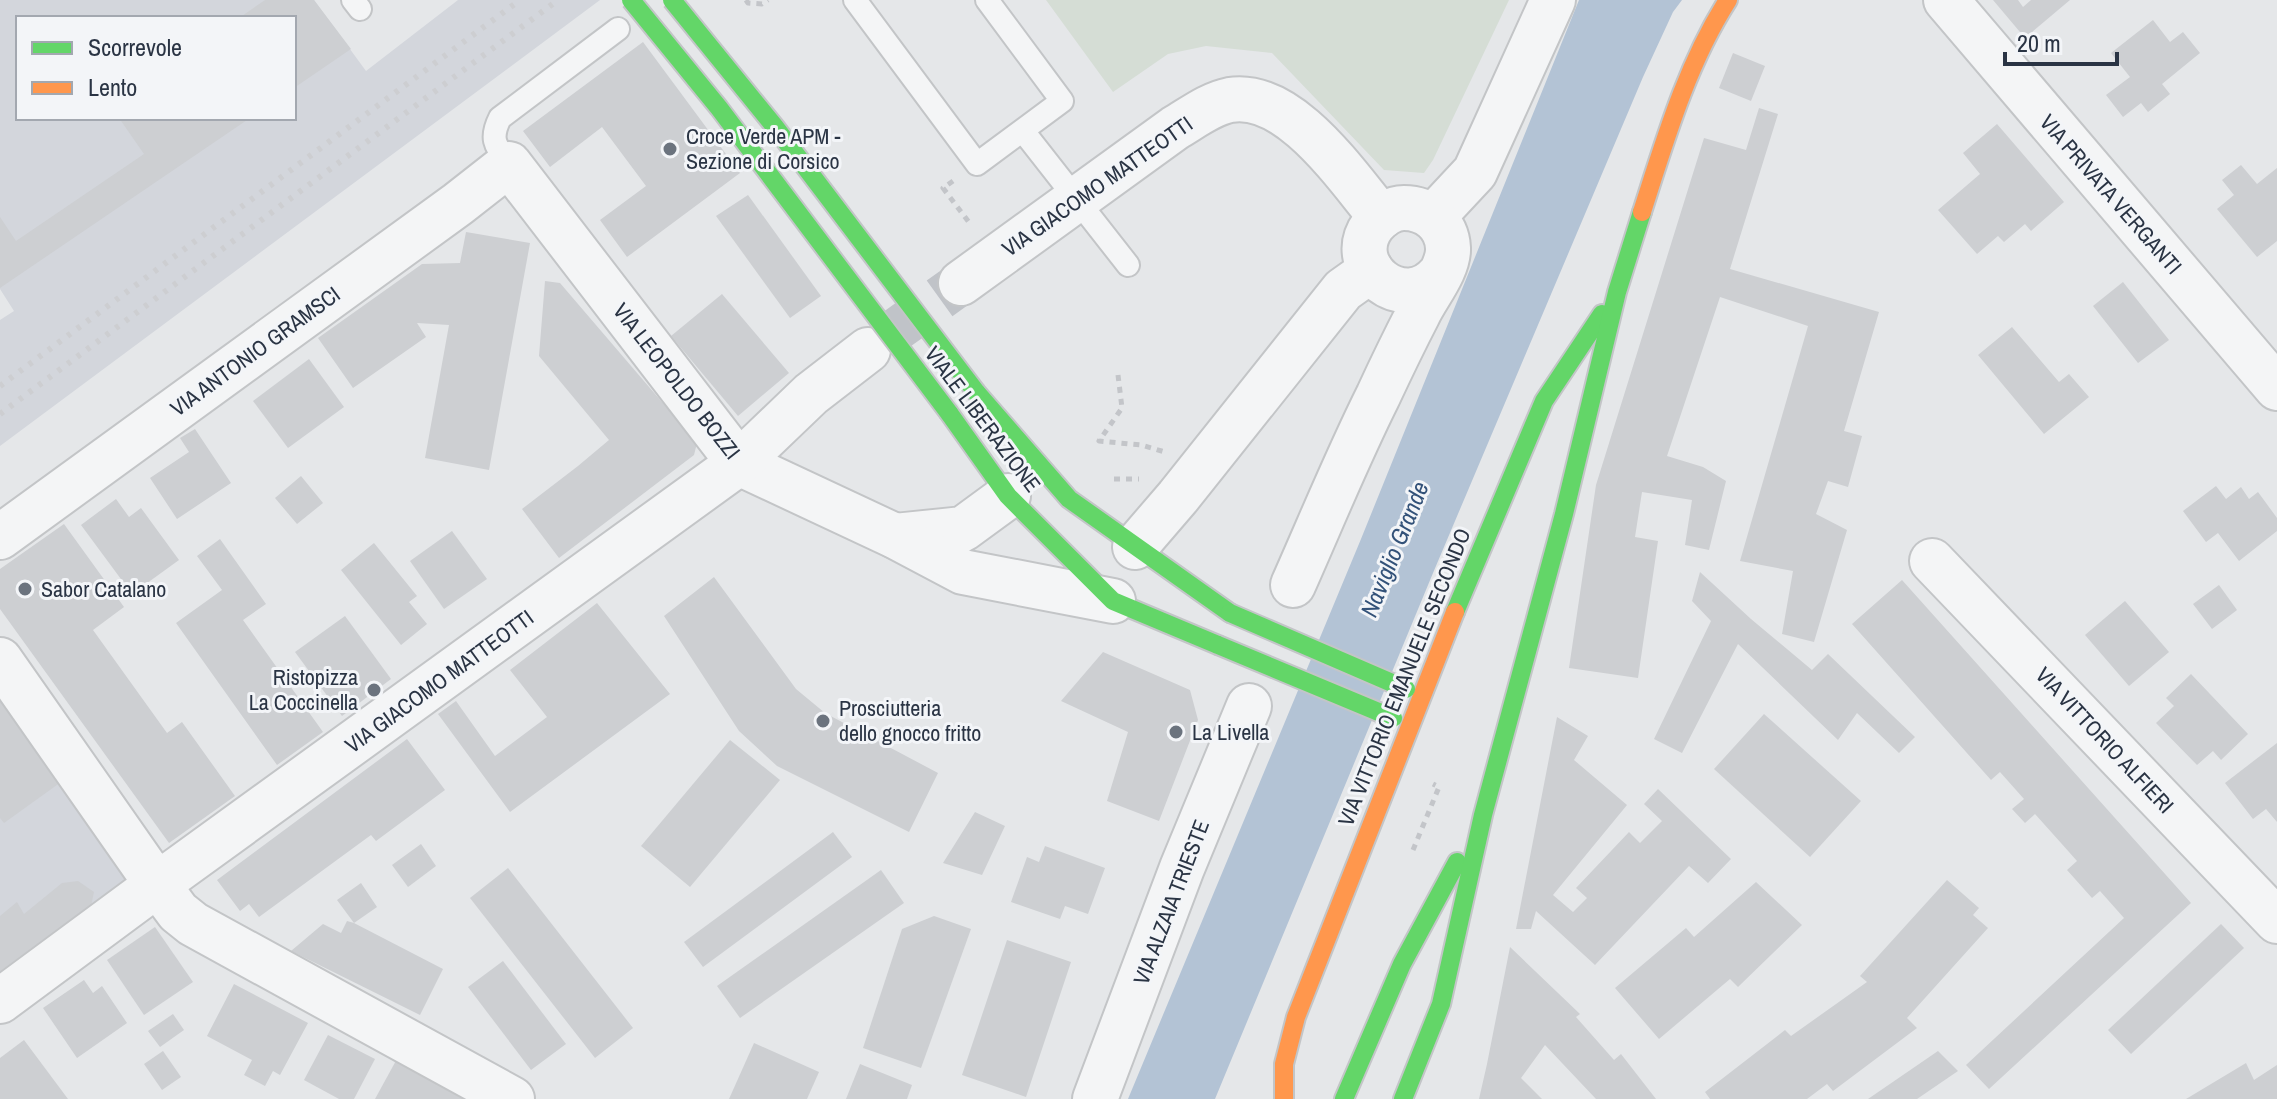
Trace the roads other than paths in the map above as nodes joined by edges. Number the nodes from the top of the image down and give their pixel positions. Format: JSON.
{"nodes":[{"id":1,"x":631,"y":0,"type":"edge"},
{"id":2,"x":672,"y":0,"type":"edge"},
{"id":3,"x":855,"y":0,"type":"edge"},
{"id":4,"x":987,"y":0,"type":"edge"},
{"id":5,"x":1553,"y":0,"type":"edge"},
{"id":6,"x":1728,"y":0,"type":"edge"},
{"id":7,"x":1946,"y":0,"type":"edge"},
{"id":8,"x":618,"y":29,"type":"dead end"},
{"id":9,"x":1023,"y":131,"type":"junction"},
{"id":10,"x":509,"y":164,"type":"junction"},
{"id":11,"x":1078,"y":199,"type":"junction"},
{"id":12,"x":1381,"y":217,"type":"junction"},
{"id":13,"x":1433,"y":217,"type":"junction"},
{"id":14,"x":1128,"y":265,"type":"dead end"},
{"id":15,"x":1371,"y":270,"type":"junction"},
{"id":16,"x":1439,"y":275,"type":"junction"},
{"id":17,"x":961,"y":283,"type":"tunnel mouth"},
{"id":18,"x":1617,"y":292,"type":"junction"},
{"id":19,"x":868,"y":350,"type":"tunnel mouth"},
{"id":20,"x":2277,"y":388,"type":"edge"},
{"id":21,"x":739,"y":463,"type":"junction"},
{"id":22,"x":1008,"y":496,"type":"junction"},
{"id":23,"x":895,"y":536,"type":"junction"},
{"id":24,"x":0,"y":537,"type":"edge"},
{"id":25,"x":1135,"y":547,"type":"junction"},
{"id":26,"x":1932,"y":561,"type":"dead end"},
{"id":27,"x":1293,"y":585,"type":"dead end"},
{"id":28,"x":1113,"y":601,"type":"junction"},
{"id":29,"x":0,"y":660,"type":"edge"},
{"id":30,"x":1414,"y":692,"type":"junction"},
{"id":31,"x":1249,"y":706,"type":"dead end"},
{"id":32,"x":1402,"y":722,"type":"junction"},
{"id":33,"x":1483,"y":815,"type":"junction"},
{"id":34,"x":158,"y":884,"type":"junction"},
{"id":35,"x":2277,"y":921,"type":"edge"},
{"id":36,"x":0,"y":1001,"type":"edge"},
{"id":37,"x":1410,"y":1096,"type":"edge"},
{"id":38,"x":512,"y":1099,"type":"edge"},
{"id":39,"x":1095,"y":1099,"type":"edge"},
{"id":40,"x":1284,"y":1099,"type":"edge"},
{"id":41,"x":1344,"y":1099,"type":"edge"}],
"edges":[{"from":1,"to":22,"type":"main road","name":"VIALE LIBERAZIONE","bridge":true},
{"from":2,"to":25,"type":"main road","name":"VIALE LIBERAZIONE","bridge":true},
{"from":3,"to":9,"type":"lane"},
{"from":4,"to":9,"type":"lane"},
{"from":5,"to":13,"type":"street"},
{"from":6,"to":18,"type":"main road","name":"VIA VITTORIO EMANUELE SECONDO"},
{"from":7,"to":20,"type":"street","name":"VIA PRIVATA VERGANTI"},
{"from":8,"to":10,"type":"lane"},
{"from":9,"to":11,"type":"lane"},
{"from":10,"to":21,"type":"street","name":"VIA LEOPOLDO BOZZI"},
{"from":10,"to":24,"type":"street","name":"VIA ANTONIO GRAMSCI"},
{"from":11,"to":12,"type":"street","name":"VIA GIACOMO MATTEOTTI"},
{"from":11,"to":14,"type":"lane"},
{"from":11,"to":17,"type":"street","name":"VIA GIACOMO MATTEOTTI"},
{"from":12,"to":13,"type":"street"},
{"from":12,"to":15,"type":"street"},
{"from":13,"to":16,"type":"street"},
{"from":15,"to":16,"type":"street"},
{"from":15,"to":25,"type":"street"},
{"from":16,"to":27,"type":"street"},
{"from":18,"to":30,"type":"main road","name":"VIA VITTORIO EMANUELE SECONDO"},
{"from":18,"to":33,"type":"main road","name":"VIA VITTORIO EMANUELE SECONDO"},
{"from":19,"to":21,"type":"street","name":"VIA GIACOMO MATTEOTTI"},
{"from":21,"to":23,"type":"street","name":"VIA LEOPOLDO BOZZI"},
{"from":21,"to":34,"type":"street","name":"VIA GIACOMO MATTEOTTI"},
{"from":22,"to":23,"type":"street"},
{"from":22,"to":28,"type":"main road","name":"VIALE LIBERAZIONE"},
{"from":23,"to":28,"type":"street","name":"VIA LEOPOLDO BOZZI"},
{"from":25,"to":30,"type":"main road","name":"VIALE LIBERAZIONE","bridge":true},
{"from":26,"to":35,"type":"street","name":"VIA VITTORIO ALFIERI"},
{"from":28,"to":32,"type":"main road","name":"VIALE LIBERAZIONE","bridge":true},
{"from":29,"to":34,"type":"street"},
{"from":30,"to":32,"type":"main road","name":"VIA VITTORIO EMANUELE SECONDO"},
{"from":31,"to":39,"type":"street","name":"VIA ALZAIA TRIESTE"},
{"from":32,"to":40,"type":"main road","name":"VIA VITTORIO EMANUELE SECONDO"},
{"from":33,"to":37,"type":"main road","name":"VIA VITTORIO EMANUELE SECONDO"},
{"from":33,"to":41,"type":"main road","name":"VIA VITTORIO EMANUELE SECONDO"},
{"from":34,"to":36,"type":"street","name":"VIA GIACOMO MATTEOTTI"},
{"from":34,"to":38,"type":"street"}]}
